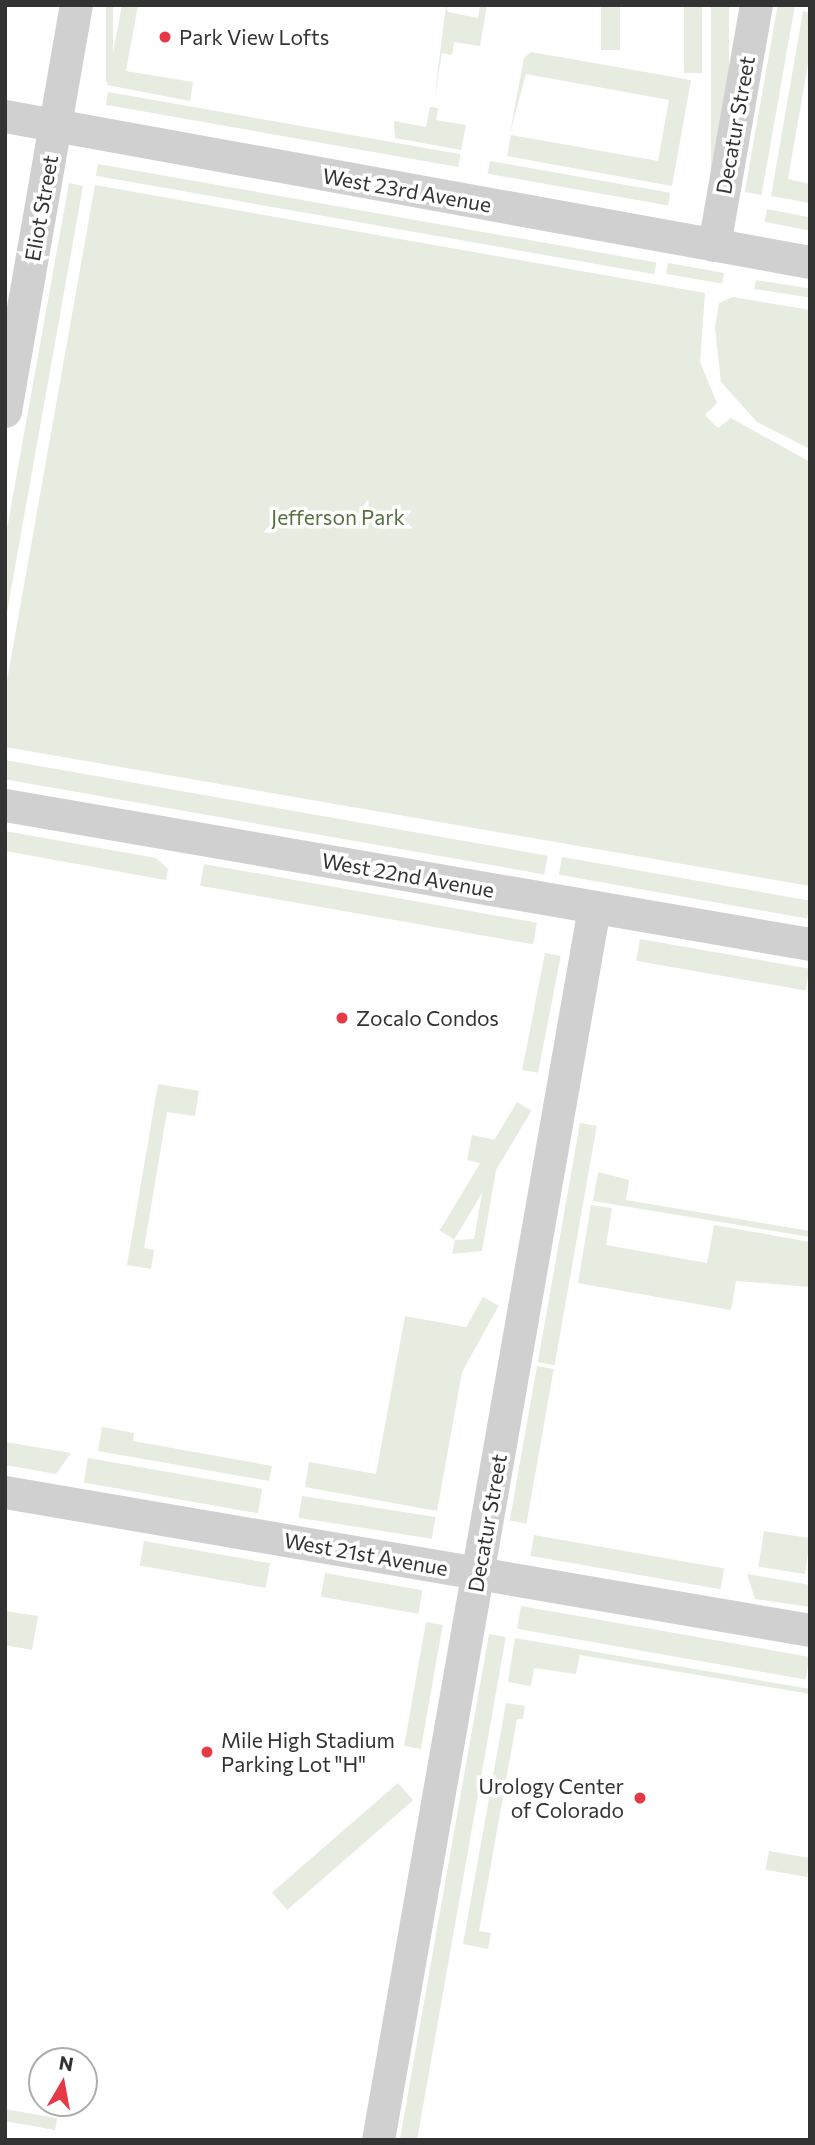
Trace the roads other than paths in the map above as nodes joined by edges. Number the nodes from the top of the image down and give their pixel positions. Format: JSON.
{"nodes":[{"id":1,"x":76,"y":5,"type":"edge"},
{"id":2,"x":757,"y":5,"type":"edge"},
{"id":3,"x":5,"y":116,"type":"edge"},
{"id":4,"x":55,"y":126,"type":"junction"},
{"id":5,"x":714,"y":245,"type":"junction"},
{"id":6,"x":810,"y":262,"type":"edge"},
{"id":7,"x":5,"y":411,"type":"edge"},
{"id":8,"x":5,"y":805,"type":"edge"},
{"id":9,"x":594,"y":907,"type":"junction"},
{"id":10,"x":810,"y":944,"type":"edge"},
{"id":11,"x":5,"y":1492,"type":"edge"},
{"id":12,"x":478,"y":1573,"type":"junction"},
{"id":13,"x":810,"y":1630,"type":"edge"},
{"id":14,"x":378,"y":2140,"type":"edge"}],
"edges":[{"from":1,"to":4,"type":"street","name":"Eliot Street"},
{"from":2,"to":5,"type":"street","name":"Decatur Street"},
{"from":3,"to":4,"type":"street","name":"West 23rd Avenue"},
{"from":4,"to":5,"type":"street","name":"West 23rd Avenue"},
{"from":4,"to":7,"type":"street","name":"Eliot Street"},
{"from":5,"to":6,"type":"street","name":"West 23rd Avenue"},
{"from":8,"to":9,"type":"street","name":"West 22nd Avenue"},
{"from":9,"to":10,"type":"street","name":"West 22nd Avenue"},
{"from":9,"to":12,"type":"street","name":"Decatur Street"},
{"from":11,"to":12,"type":"street","name":"West 21st Avenue"},
{"from":12,"to":13,"type":"street","name":"West 21st Avenue"},
{"from":12,"to":14,"type":"street","name":"Decatur Street"}]}
